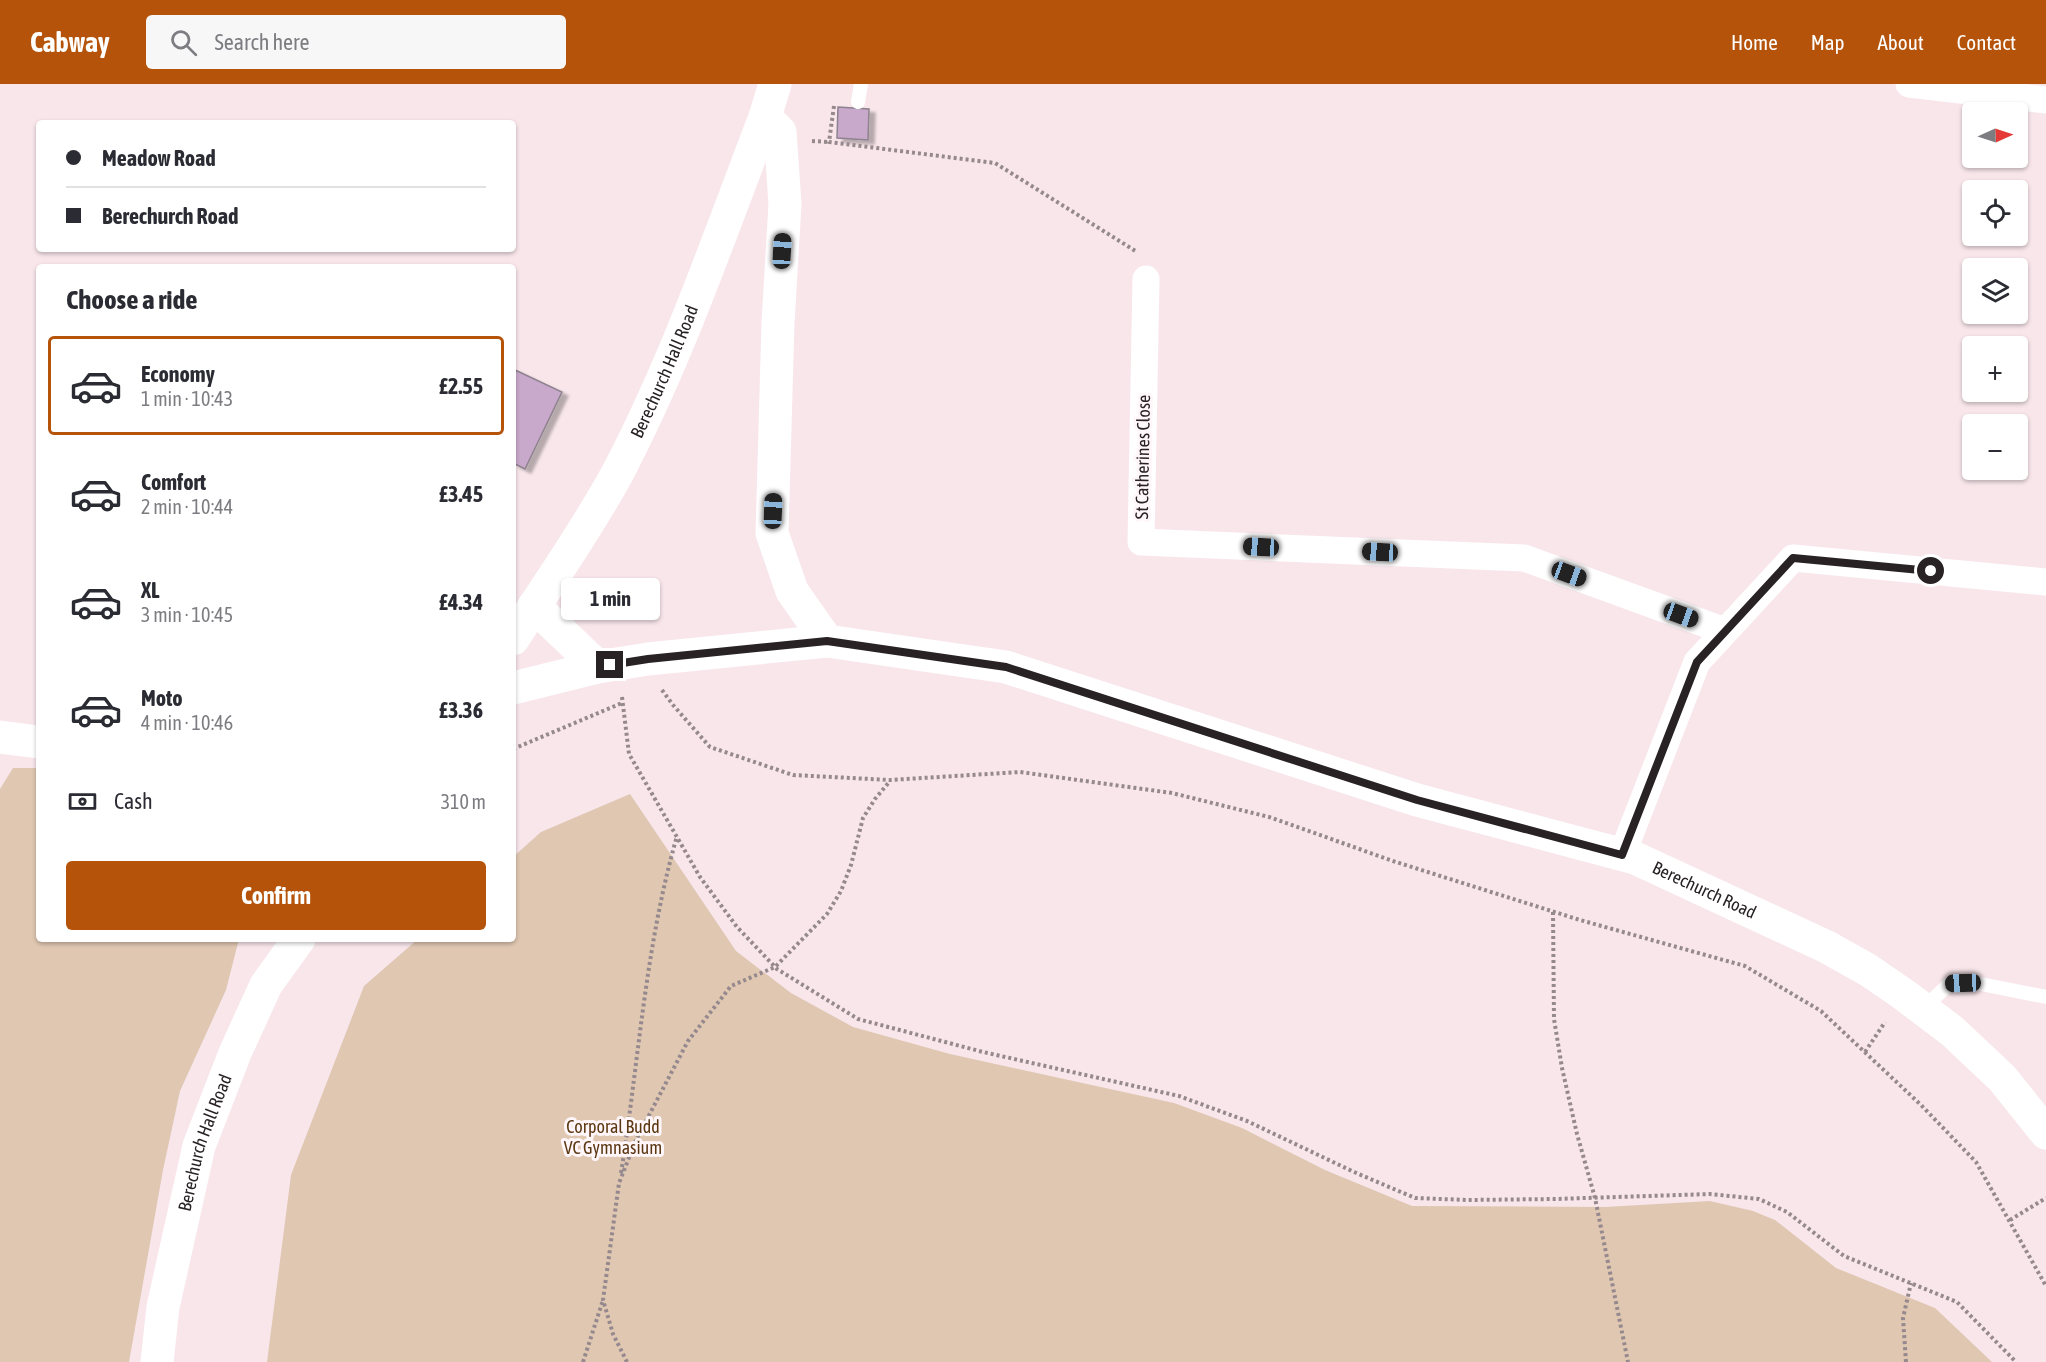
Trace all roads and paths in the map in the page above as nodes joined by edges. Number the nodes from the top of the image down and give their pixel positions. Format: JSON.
{"nodes":[{"id":1,"x":775,"y":84,"type":"edge"},
{"id":2,"x":861,"y":84,"type":"edge"},
{"id":3,"x":1909,"y":84,"type":"edge"},
{"id":4,"x":2046,"y":100,"type":"edge"},
{"id":5,"x":858,"y":102,"type":"joint"},
{"id":6,"x":765,"y":117,"type":"junction"},
{"id":7,"x":1146,"y":279,"type":"joint"},
{"id":8,"x":2046,"y":582,"type":"edge"},
{"id":9,"x":534,"y":606,"type":"junction"},
{"id":10,"x":1725,"y":631,"type":"junction"},
{"id":11,"x":516,"y":634,"type":"edge"},
{"id":12,"x":827,"y":641,"type":"junction"},
{"id":13,"x":623,"y":663,"type":"junction"},
{"id":14,"x":516,"y":687,"type":"edge"},
{"id":15,"x":622,"y":703,"type":"junction"},
{"id":16,"x":0,"y":737,"type":"edge"},
{"id":17,"x":36,"y":742,"type":"edge"},
{"id":18,"x":516,"y":748,"type":"edge"},
{"id":19,"x":890,"y":780,"type":"junction"},
{"id":20,"x":677,"y":836,"type":"junction"},
{"id":21,"x":1622,"y":855,"type":"junction"},
{"id":22,"x":1554,"y":912,"type":"junction"},
{"id":23,"x":297,"y":942,"type":"edge"},
{"id":24,"x":775,"y":967,"type":"junction"},
{"id":25,"x":2046,"y":997,"type":"edge"},
{"id":26,"x":1924,"y":1008,"type":"junction"},
{"id":27,"x":2046,"y":1134,"type":"edge"},
{"id":28,"x":619,"y":1183,"type":"junction"},
{"id":29,"x":1595,"y":1198,"type":"junction"},
{"id":30,"x":2046,"y":1198,"type":"edge"},
{"id":31,"x":2010,"y":1220,"type":"junction"},
{"id":32,"x":1911,"y":1283,"type":"junction"},
{"id":33,"x":2046,"y":1286,"type":"edge"},
{"id":34,"x":603,"y":1300,"type":"junction"},
{"id":35,"x":157,"y":1362,"type":"edge"},
{"id":36,"x":583,"y":1362,"type":"edge"},
{"id":37,"x":627,"y":1362,"type":"edge"},
{"id":38,"x":1628,"y":1362,"type":"edge"},
{"id":39,"x":1906,"y":1362,"type":"edge"},
{"id":40,"x":2016,"y":1362,"type":"edge"}],
"edges":[{"from":1,"to":6,"type":"street","name":"Berechurch Hall Road"},
{"from":2,"to":5,"type":"lane"},
{"from":3,"to":4,"type":"street"},
{"from":5,"to":7,"type":"path"},
{"from":6,"to":9,"type":"street","name":"Berechurch Hall Road"},
{"from":6,"to":12,"type":"street"},
{"from":7,"to":10,"type":"street","name":"St Catherines Close"},
{"from":8,"to":10,"type":"street"},
{"from":9,"to":11,"type":"street","name":"Berechurch Hall Road"},
{"from":9,"to":13,"type":"street"},
{"from":10,"to":21,"type":"street"},
{"from":12,"to":13,"type":"street","name":"Berechurch Road"},
{"from":12,"to":21,"type":"street","name":"Berechurch Road"},
{"from":13,"to":14,"type":"street","name":"Berechurch Road"},
{"from":13,"to":15,"type":"path"},
{"from":13,"to":19,"type":"path"},
{"from":15,"to":18,"type":"path"},
{"from":15,"to":20,"type":"path"},
{"from":16,"to":17,"type":"street"},
{"from":19,"to":22,"type":"path"},
{"from":19,"to":24,"type":"path"},
{"from":20,"to":24,"type":"path"},
{"from":20,"to":28,"type":"path"},
{"from":21,"to":26,"type":"street","name":"Berechurch Road"},
{"from":22,"to":29,"type":"path"},
{"from":22,"to":31,"type":"path"},
{"from":23,"to":35,"type":"street","name":"Berechurch Hall Road"},
{"from":24,"to":28,"type":"path"},
{"from":24,"to":29,"type":"path"},
{"from":25,"to":26,"type":"lane"},
{"from":26,"to":27,"type":"street","name":"Berechurch Road"},
{"from":28,"to":34,"type":"path"},
{"from":29,"to":32,"type":"path"},
{"from":29,"to":38,"type":"path"},
{"from":30,"to":31,"type":"path"},
{"from":31,"to":33,"type":"path"},
{"from":32,"to":39,"type":"path"},
{"from":32,"to":40,"type":"path"},
{"from":34,"to":36,"type":"path"},
{"from":34,"to":37,"type":"path"}]}
